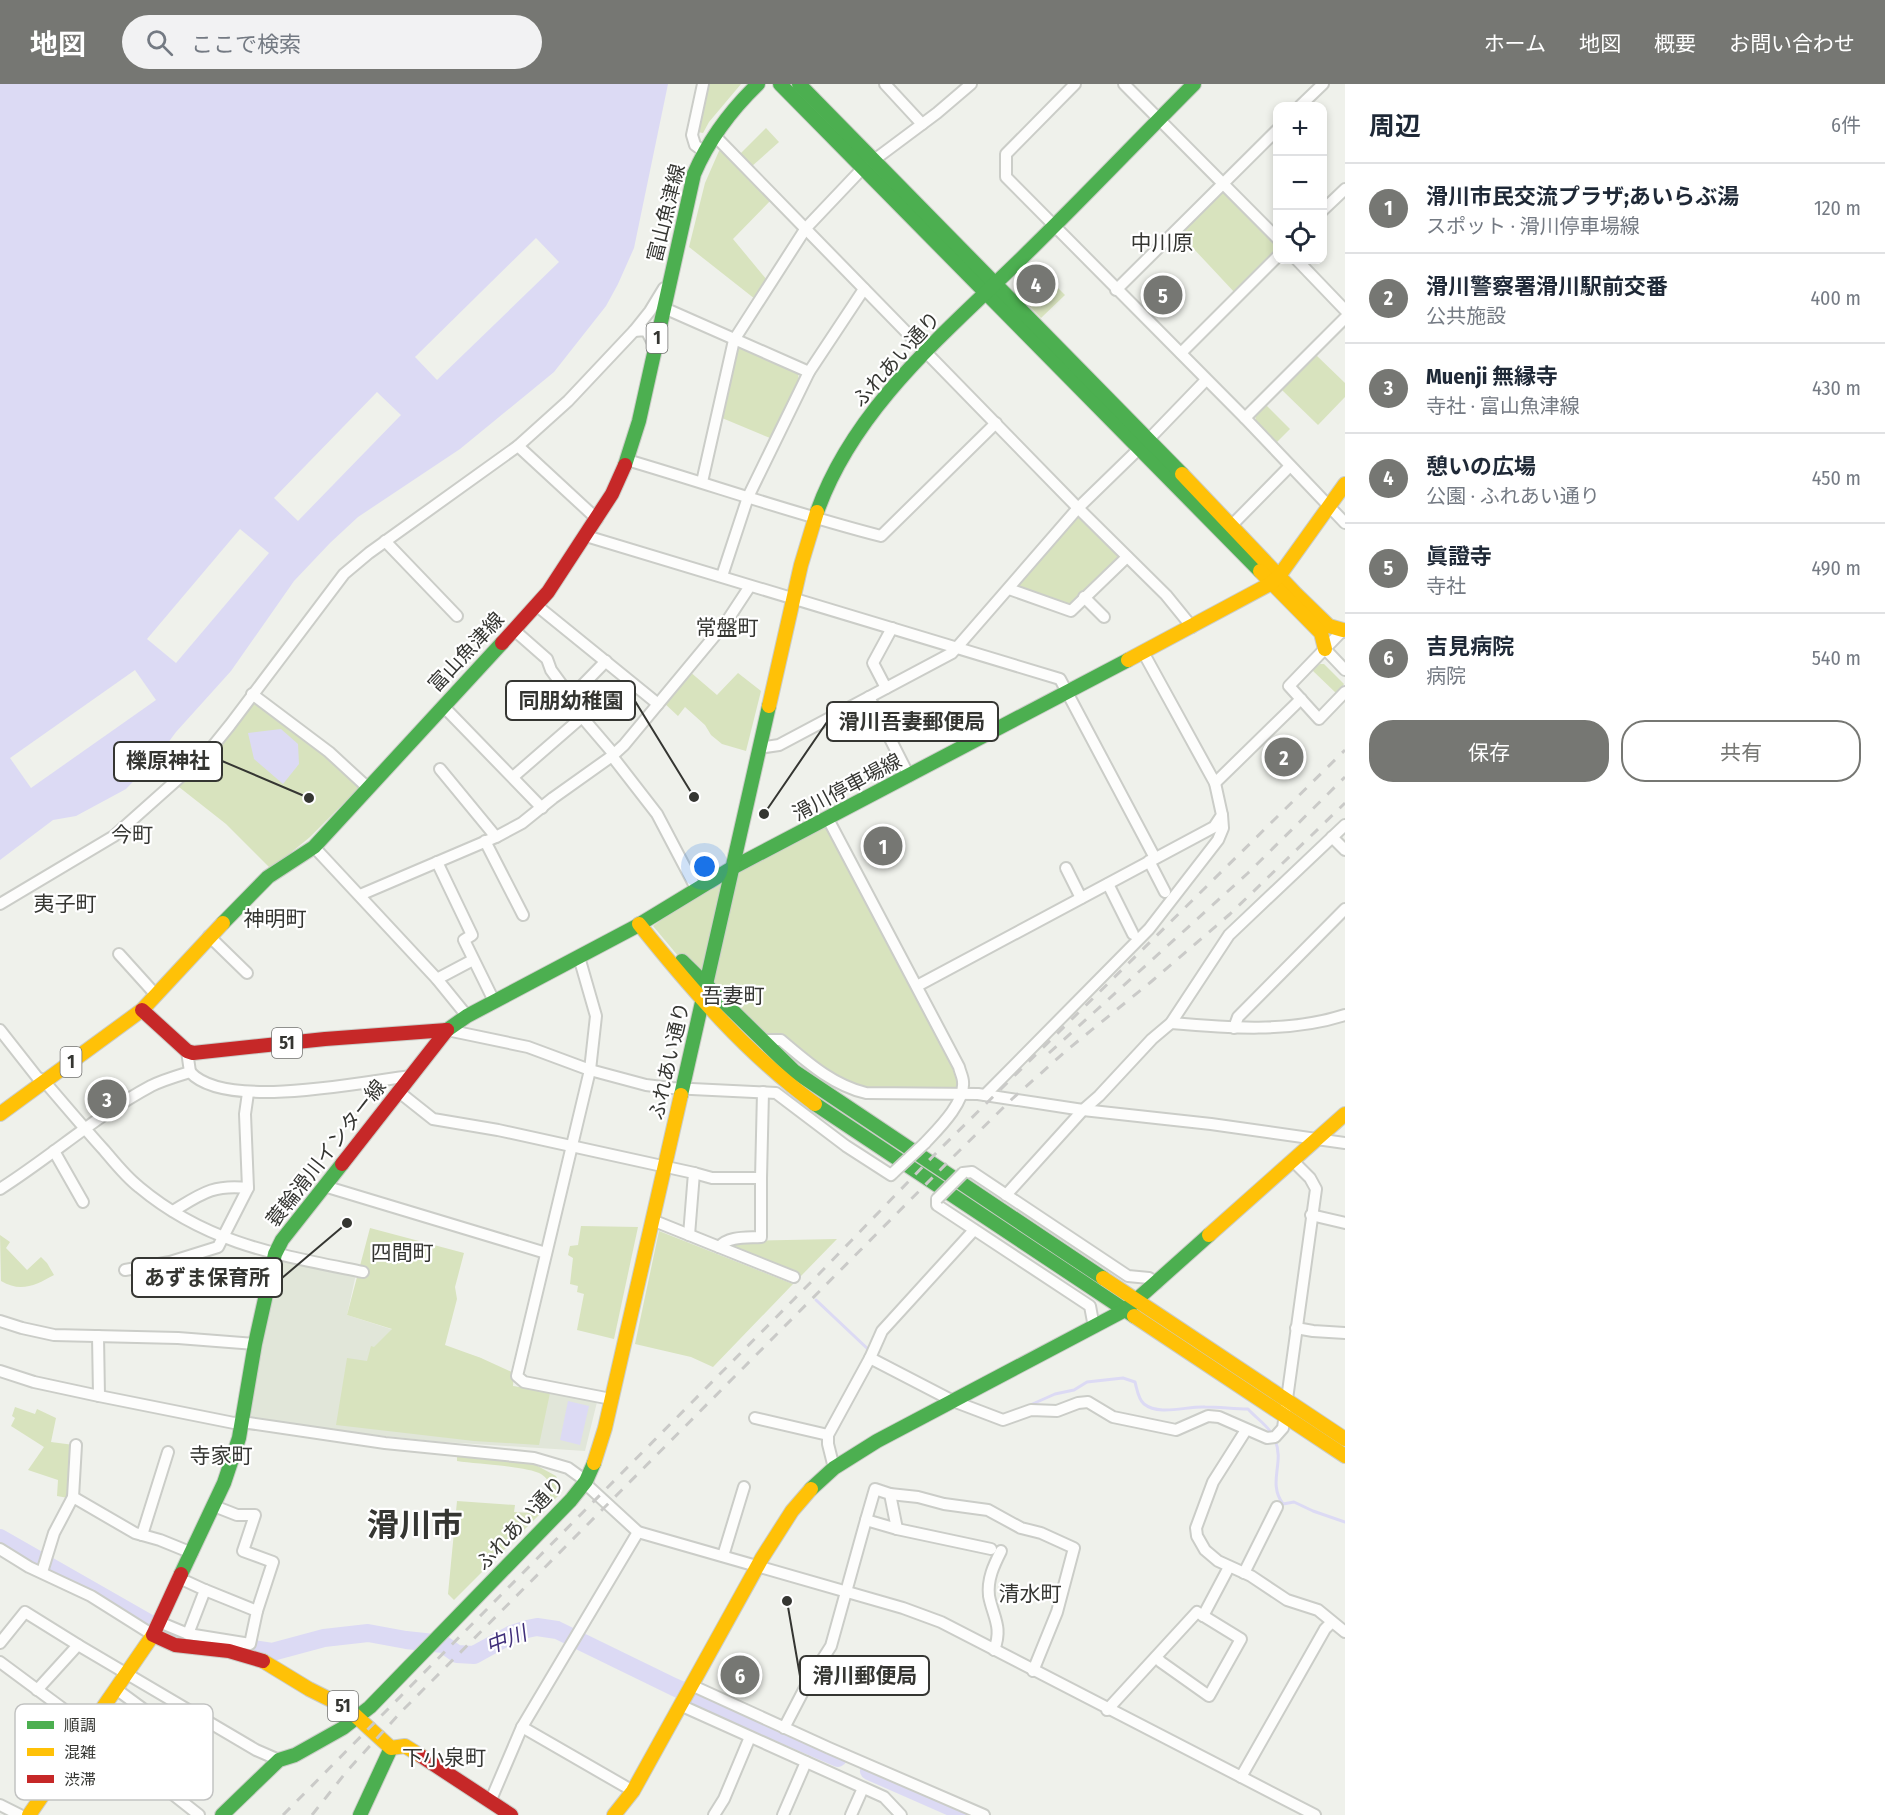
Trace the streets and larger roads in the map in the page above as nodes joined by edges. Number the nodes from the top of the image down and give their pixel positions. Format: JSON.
{"nodes":[{"id":1,"x":703,"y":84,"type":"edge"},
{"id":2,"x":758,"y":84,"type":"edge"},
{"id":3,"x":780,"y":84,"type":"edge"},
{"id":4,"x":799,"y":84,"type":"edge"},
{"id":5,"x":885,"y":84,"type":"edge"},
{"id":6,"x":971,"y":84,"type":"edge"},
{"id":7,"x":1075,"y":84,"type":"edge"},
{"id":8,"x":1124,"y":84,"type":"edge"},
{"id":9,"x":1194,"y":84,"type":"edge"},
{"id":10,"x":1323,"y":84,"type":"edge"},
{"id":11,"x":1304,"y":102,"type":"edge"},
{"id":12,"x":1158,"y":120,"type":"junction"},
{"id":13,"x":922,"y":124,"type":"junction"},
{"id":14,"x":1273,"y":134,"type":"edge"},
{"id":15,"x":714,"y":135,"type":"junction"},
{"id":16,"x":703,"y":151,"type":"junction"},
{"id":17,"x":867,"y":164,"type":"junction"},
{"id":18,"x":1222,"y":183,"type":"junction"},
{"id":19,"x":1345,"y":189,"type":"edge"},
{"id":20,"x":1324,"y":210,"type":"edge"},
{"id":21,"x":1054,"y":225,"type":"junction"},
{"id":22,"x":806,"y":228,"type":"junction"},
{"id":23,"x":1273,"y":234,"type":"edge"},
{"id":24,"x":1273,"y":261,"type":"edge"},
{"id":25,"x":1301,"y":264,"type":"edge"},
{"id":26,"x":669,"y":280,"type":"junction"},
{"id":27,"x":989,"y":288,"type":"junction"},
{"id":28,"x":864,"y":289,"type":"junction"},
{"id":29,"x":1116,"y":290,"type":"junction"},
{"id":30,"x":664,"y":308,"type":"junction"},
{"id":31,"x":1345,"y":310,"type":"edge"},
{"id":32,"x":1345,"y":318,"type":"edge"},
{"id":33,"x":634,"y":331,"type":"junction"},
{"id":34,"x":734,"y":340,"type":"junction"},
{"id":35,"x":655,"y":347,"type":"junction"},
{"id":36,"x":926,"y":351,"type":"junction"},
{"id":37,"x":1181,"y":353,"type":"junction"},
{"id":38,"x":809,"y":372,"type":"junction"},
{"id":39,"x":1206,"y":380,"type":"junction"},
{"id":40,"x":1245,"y":418,"type":"junction"},
{"id":41,"x":996,"y":423,"type":"junction"},
{"id":42,"x":1144,"y":444,"type":"junction"},
{"id":43,"x":518,"y":446,"type":"junction"},
{"id":44,"x":627,"y":460,"type":"junction"},
{"id":45,"x":1290,"y":466,"type":"junction"},
{"id":46,"x":702,"y":482,"type":"junction"},
{"id":47,"x":1345,"y":484,"type":"edge"},
{"id":48,"x":748,"y":497,"type":"junction"},
{"id":49,"x":1329,"y":507,"type":"junction"},
{"id":50,"x":1078,"y":508,"type":"junction"},
{"id":51,"x":814,"y":518,"type":"junction"},
{"id":52,"x":597,"y":519,"type":"junction"},
{"id":53,"x":1345,"y":523,"type":"edge"},
{"id":54,"x":1231,"y":526,"type":"junction"},
{"id":55,"x":586,"y":536,"type":"junction"},
{"id":56,"x":386,"y":541,"type":"junction"},
{"id":57,"x":1127,"y":557,"type":"junction"},
{"id":58,"x":722,"y":576,"type":"junction"},
{"id":59,"x":1274,"y":580,"type":"junction"},
{"id":60,"x":750,"y":586,"type":"junction"},
{"id":61,"x":1009,"y":590,"type":"junction"},
{"id":62,"x":1084,"y":597,"type":"junction"},
{"id":63,"x":794,"y":598,"type":"junction"},
{"id":64,"x":536,"y":605,"type":"junction"},
{"id":65,"x":457,"y":616,"type":"dead end"},
{"id":66,"x":1104,"y":617,"type":"dead end"},
{"id":67,"x":1192,"y":627,"type":"junction"},
{"id":68,"x":892,"y":628,"type":"junction"},
{"id":69,"x":514,"y":630,"type":"junction"},
{"id":70,"x":1344,"y":631,"type":"edge"},
{"id":71,"x":957,"y":647,"type":"junction"},
{"id":72,"x":1325,"y":649,"type":"junction"},
{"id":73,"x":1143,"y":652,"type":"junction"},
{"id":74,"x":606,"y":662,"type":"junction"},
{"id":75,"x":1345,"y":670,"type":"edge"},
{"id":76,"x":886,"y":688,"type":"junction"},
{"id":77,"x":1068,"y":692,"type":"junction"},
{"id":78,"x":1345,"y":692,"type":"edge"},
{"id":79,"x":252,"y":694,"type":"junction"},
{"id":80,"x":869,"y":697,"type":"junction"},
{"id":81,"x":570,"y":699,"type":"junction"},
{"id":82,"x":1301,"y":699,"type":"junction"},
{"id":83,"x":658,"y":704,"type":"junction"},
{"id":84,"x":443,"y":706,"type":"junction"},
{"id":85,"x":582,"y":717,"type":"junction"},
{"id":86,"x":759,"y":748,"type":"junction"},
{"id":87,"x":612,"y":756,"type":"junction"},
{"id":88,"x":440,"y":769,"type":"dead end"},
{"id":89,"x":909,"y":776,"type":"junction"},
{"id":90,"x":513,"y":777,"type":"junction"},
{"id":91,"x":1215,"y":783,"type":"junction"},
{"id":92,"x":367,"y":787,"type":"junction"},
{"id":93,"x":543,"y":808,"type":"junction"},
{"id":94,"x":1222,"y":815,"type":"junction"},
{"id":95,"x":828,"y":819,"type":"junction"},
{"id":96,"x":1345,"y":825,"type":"edge"},
{"id":97,"x":1332,"y":837,"type":"junction"},
{"id":98,"x":491,"y":839,"type":"junction"},
{"id":99,"x":314,"y":847,"type":"junction"},
{"id":100,"x":1345,"y":850,"type":"edge"},
{"id":101,"x":1152,"y":859,"type":"junction"},
{"id":102,"x":437,"y":862,"type":"junction"},
{"id":103,"x":732,"y":868,"type":"junction"},
{"id":104,"x":1066,"y":868,"type":"dead end"},
{"id":105,"x":1108,"y":884,"type":"junction"},
{"id":106,"x":697,"y":891,"type":"junction"},
{"id":107,"x":1165,"y":892,"type":"dead end"},
{"id":108,"x":360,"y":895,"type":"junction"},
{"id":109,"x":1082,"y":898,"type":"junction"},
{"id":110,"x":0,"y":904,"type":"edge"},
{"id":111,"x":1345,"y":909,"type":"edge"},
{"id":112,"x":523,"y":915,"type":"dead end"},
{"id":113,"x":643,"y":922,"type":"junction"},
{"id":114,"x":1133,"y":934,"type":"dead end"},
{"id":115,"x":209,"y":936,"type":"junction"},
{"id":116,"x":119,"y":954,"type":"dead end"},
{"id":117,"x":579,"y":957,"type":"junction"},
{"id":118,"x":471,"y":961,"type":"dead end"},
{"id":119,"x":247,"y":972,"type":"dead end"},
{"id":120,"x":437,"y":980,"type":"junction"},
{"id":121,"x":916,"y":986,"type":"junction"},
{"id":122,"x":705,"y":992,"type":"junction"},
{"id":123,"x":156,"y":994,"type":"junction"},
{"id":124,"x":494,"y":1001,"type":"junction"},
{"id":125,"x":142,"y":1010,"type":"junction"},
{"id":126,"x":1345,"y":1015,"type":"edge"},
{"id":127,"x":467,"y":1016,"type":"junction"},
{"id":128,"x":1171,"y":1023,"type":"junction"},
{"id":129,"x":1234,"y":1028,"type":"junction"},
{"id":130,"x":0,"y":1030,"type":"edge"},
{"id":131,"x":447,"y":1030,"type":"junction"},
{"id":132,"x":761,"y":1040,"type":"junction"},
{"id":133,"x":187,"y":1051,"type":"junction"},
{"id":134,"x":590,"y":1070,"type":"junction"},
{"id":135,"x":190,"y":1072,"type":"junction"},
{"id":136,"x":411,"y":1076,"type":"junction"},
{"id":137,"x":44,"y":1081,"type":"junction"},
{"id":138,"x":682,"y":1088,"type":"junction"},
{"id":139,"x":399,"y":1092,"type":"junction"},
{"id":140,"x":763,"y":1092,"type":"junction"},
{"id":141,"x":248,"y":1093,"type":"junction"},
{"id":142,"x":962,"y":1093,"type":"junction"},
{"id":143,"x":985,"y":1095,"type":"junction"},
{"id":144,"x":1083,"y":1110,"type":"junction"},
{"id":145,"x":0,"y":1114,"type":"edge"},
{"id":146,"x":1345,"y":1114,"type":"edge"},
{"id":147,"x":84,"y":1128,"type":"junction"},
{"id":148,"x":1318,"y":1139,"type":"junction"},
{"id":149,"x":1345,"y":1143,"type":"edge"},
{"id":150,"x":572,"y":1145,"type":"junction"},
{"id":151,"x":54,"y":1151,"type":"junction"},
{"id":152,"x":1294,"y":1162,"type":"junction"},
{"id":153,"x":664,"y":1166,"type":"junction"},
{"id":154,"x":694,"y":1173,"type":"junction"},
{"id":155,"x":761,"y":1178,"type":"junction"},
{"id":156,"x":324,"y":1186,"type":"junction"},
{"id":157,"x":248,"y":1188,"type":"junction"},
{"id":158,"x":0,"y":1189,"type":"edge"},
{"id":159,"x":1006,"y":1195,"type":"junction"},
{"id":160,"x":82,"y":1202,"type":"dead end"},
{"id":161,"x":173,"y":1211,"type":"junction"},
{"id":162,"x":1311,"y":1215,"type":"junction"},
{"id":163,"x":652,"y":1220,"type":"junction"},
{"id":164,"x":1345,"y":1223,"type":"edge"},
{"id":165,"x":974,"y":1230,"type":"junction"},
{"id":166,"x":689,"y":1235,"type":"junction"},
{"id":167,"x":224,"y":1237,"type":"junction"},
{"id":168,"x":718,"y":1247,"type":"junction"},
{"id":169,"x":546,"y":1253,"type":"junction"},
{"id":170,"x":275,"y":1254,"type":"junction"},
{"id":171,"x":125,"y":1270,"type":"dead end"},
{"id":172,"x":363,"y":1272,"type":"dead end"},
{"id":173,"x":794,"y":1277,"type":"dead end"},
{"id":174,"x":1157,"y":1283,"type":"junction"},
{"id":175,"x":1137,"y":1301,"type":"junction"},
{"id":176,"x":1125,"y":1310,"type":"junction"},
{"id":177,"x":0,"y":1321,"type":"edge"},
{"id":178,"x":1094,"y":1327,"type":"junction"},
{"id":179,"x":1296,"y":1328,"type":"junction"},
{"id":180,"x":1345,"y":1333,"type":"edge"},
{"id":181,"x":98,"y":1336,"type":"junction"},
{"id":182,"x":255,"y":1344,"type":"junction"},
{"id":183,"x":870,"y":1358,"type":"junction"},
{"id":184,"x":0,"y":1371,"type":"edge"},
{"id":185,"x":99,"y":1396,"type":"junction"},
{"id":186,"x":611,"y":1399,"type":"junction"},
{"id":187,"x":953,"y":1401,"type":"junction"},
{"id":188,"x":1288,"y":1401,"type":"junction"},
{"id":189,"x":1285,"y":1416,"type":"junction"},
{"id":190,"x":755,"y":1418,"type":"dead end"},
{"id":191,"x":242,"y":1422,"type":"junction"},
{"id":192,"x":1246,"y":1430,"type":"junction"},
{"id":193,"x":828,"y":1435,"type":"junction"},
{"id":194,"x":1345,"y":1439,"type":"edge"},
{"id":195,"x":76,"y":1445,"type":"dead end"},
{"id":196,"x":168,"y":1452,"type":"dead end"},
{"id":197,"x":1345,"y":1456,"type":"edge"},
{"id":198,"x":834,"y":1468,"type":"junction"},
{"id":199,"x":586,"y":1481,"type":"junction"},
{"id":200,"x":744,"y":1486,"type":"dead end"},
{"id":201,"x":890,"y":1494,"type":"junction"},
{"id":202,"x":73,"y":1497,"type":"junction"},
{"id":203,"x":214,"y":1506,"type":"junction"},
{"id":204,"x":1277,"y":1507,"type":"dead end"},
{"id":205,"x":867,"y":1520,"type":"junction"},
{"id":206,"x":897,"y":1529,"type":"junction"},
{"id":207,"x":638,"y":1532,"type":"junction"},
{"id":208,"x":142,"y":1535,"type":"junction"},
{"id":209,"x":0,"y":1549,"type":"edge"},
{"id":210,"x":192,"y":1553,"type":"junction"},
{"id":211,"x":723,"y":1556,"type":"junction"},
{"id":212,"x":758,"y":1566,"type":"junction"},
{"id":213,"x":1229,"y":1567,"type":"junction"},
{"id":214,"x":42,"y":1572,"type":"junction"},
{"id":215,"x":1245,"y":1573,"type":"junction"},
{"id":216,"x":179,"y":1578,"type":"junction"},
{"id":217,"x":205,"y":1590,"type":"junction"},
{"id":218,"x":846,"y":1593,"type":"junction"},
{"id":219,"x":258,"y":1611,"type":"junction"},
{"id":220,"x":1203,"y":1616,"type":"junction"},
{"id":221,"x":0,"y":1622,"type":"edge"},
{"id":222,"x":159,"y":1622,"type":"junction"},
{"id":223,"x":1332,"y":1622,"type":"junction"},
{"id":224,"x":10,"y":1631,"type":"junction"},
{"id":225,"x":1345,"y":1632,"type":"edge"},
{"id":226,"x":188,"y":1634,"type":"junction"},
{"id":227,"x":153,"y":1635,"type":"junction"},
{"id":228,"x":0,"y":1643,"type":"edge"},
{"id":229,"x":78,"y":1646,"type":"junction"},
{"id":230,"x":994,"y":1650,"type":"junction"},
{"id":231,"x":1156,"y":1657,"type":"junction"},
{"id":232,"x":0,"y":1662,"type":"edge"},
{"id":233,"x":1034,"y":1671,"type":"junction"},
{"id":234,"x":125,"y":1675,"type":"junction"},
{"id":235,"x":116,"y":1689,"type":"junction"},
{"id":236,"x":37,"y":1690,"type":"junction"},
{"id":237,"x":686,"y":1693,"type":"junction"},
{"id":238,"x":56,"y":1704,"type":"edge"},
{"id":239,"x":106,"y":1704,"type":"edge"},
{"id":240,"x":136,"y":1704,"type":"edge"},
{"id":241,"x":176,"y":1704,"type":"edge"},
{"id":242,"x":1107,"y":1710,"type":"junction"},
{"id":243,"x":358,"y":1717,"type":"junction"},
{"id":244,"x":213,"y":1725,"type":"edge"},
{"id":245,"x":522,"y":1728,"type":"junction"},
{"id":246,"x":784,"y":1728,"type":"junction"},
{"id":247,"x":750,"y":1737,"type":"junction"},
{"id":248,"x":391,"y":1748,"type":"junction"},
{"id":249,"x":279,"y":1760,"type":"junction"},
{"id":250,"x":806,"y":1762,"type":"junction"},
{"id":251,"x":1241,"y":1777,"type":"junction"},
{"id":252,"x":863,"y":1788,"type":"junction"},
{"id":253,"x":633,"y":1791,"type":"junction"},
{"id":254,"x":39,"y":1800,"type":"edge"},
{"id":255,"x":180,"y":1800,"type":"edge"},
{"id":256,"x":490,"y":1802,"type":"junction"},
{"id":257,"x":0,"y":1805,"type":"edge"},
{"id":258,"x":20,"y":1815,"type":"edge"},
{"id":259,"x":29,"y":1815,"type":"edge"},
{"id":260,"x":199,"y":1815,"type":"edge"},
{"id":261,"x":222,"y":1815,"type":"edge"},
{"id":262,"x":360,"y":1815,"type":"edge"},
{"id":263,"x":510,"y":1815,"type":"edge"},
{"id":264,"x":614,"y":1815,"type":"edge"},
{"id":265,"x":714,"y":1815,"type":"edge"},
{"id":266,"x":783,"y":1815,"type":"edge"},
{"id":267,"x":851,"y":1815,"type":"edge"},
{"id":268,"x":901,"y":1815,"type":"edge"},
{"id":269,"x":984,"y":1815,"type":"edge"},
{"id":270,"x":1315,"y":1815,"type":"edge"}],
"edges":[{"from":1,"to":16,"type":"street"},
{"from":2,"to":15,"type":"street","name":"富山魚津線","number":"1"},
{"from":3,"to":17,"type":"street"},
{"from":4,"to":17,"type":"street"},
{"from":5,"to":13,"type":"street"},
{"from":6,"to":13,"type":"street"},
{"from":7,"to":21,"type":"street"},
{"from":8,"to":12,"type":"street"},
{"from":9,"to":12,"type":"street","name":"ふれあい通り"},
{"from":10,"to":11,"type":"street"},
{"from":12,"to":18,"type":"street"},
{"from":12,"to":21,"type":"street","name":"ふれあい通り"},
{"from":13,"to":17,"type":"street"},
{"from":14,"to":18,"type":"street"},
{"from":15,"to":16,"type":"street","name":"富山魚津線","number":"1"},
{"from":15,"to":22,"type":"street"},
{"from":16,"to":26,"type":"street","name":"富山魚津線","number":"1"},
{"from":17,"to":22,"type":"street"},
{"from":17,"to":27,"type":"street"},
{"from":18,"to":23,"type":"street"},
{"from":18,"to":29,"type":"street"},
{"from":19,"to":20,"type":"street"},
{"from":21,"to":27,"type":"street","name":"ふれあい通り"},
{"from":21,"to":29,"type":"street"},
{"from":22,"to":28,"type":"street"},
{"from":22,"to":34,"type":"street"},
{"from":24,"to":37,"type":"street"},
{"from":25,"to":31,"type":"street"},
{"from":26,"to":30,"type":"street","name":"富山魚津線","number":"1"},
{"from":26,"to":33,"type":"street"},
{"from":27,"to":36,"type":"street","name":"ふれあい通り"},
{"from":27,"to":42,"type":"street"},
{"from":28,"to":36,"type":"street"},
{"from":28,"to":38,"type":"street"},
{"from":29,"to":37,"type":"street"},
{"from":30,"to":34,"type":"street"},
{"from":30,"to":35,"type":"street","name":"富山魚津線","number":"1"},
{"from":32,"to":40,"type":"street"},
{"from":33,"to":35,"type":"street"},
{"from":33,"to":43,"type":"street"},
{"from":34,"to":38,"type":"street"},
{"from":34,"to":46,"type":"street"},
{"from":35,"to":44,"type":"street","name":"富山魚津線","number":"1"},
{"from":36,"to":41,"type":"street"},
{"from":36,"to":51,"type":"street","name":"ふれあい通り"},
{"from":37,"to":39,"type":"street"},
{"from":38,"to":48,"type":"street"},
{"from":39,"to":40,"type":"street"},
{"from":39,"to":42,"type":"street"},
{"from":40,"to":45,"type":"street"},
{"from":41,"to":50,"type":"street"},
{"from":41,"to":51,"type":"street"},
{"from":42,"to":50,"type":"street"},
{"from":42,"to":54,"type":"street"},
{"from":42,"to":59,"type":"street"},
{"from":43,"to":52,"type":"street"},
{"from":43,"to":56,"type":"street"},
{"from":44,"to":46,"type":"street"},
{"from":44,"to":52,"type":"street","name":"富山魚津線","number":"1"},
{"from":45,"to":49,"type":"street"},
{"from":45,"to":54,"type":"street"},
{"from":46,"to":48,"type":"street"},
{"from":47,"to":49,"type":"street"},
{"from":48,"to":51,"type":"street"},
{"from":48,"to":58,"type":"street"},
{"from":49,"to":53,"type":"street"},
{"from":49,"to":59,"type":"street"},
{"from":50,"to":57,"type":"street"},
{"from":50,"to":61,"type":"street"},
{"from":51,"to":63,"type":"street","name":"ふれあい通り"},
{"from":52,"to":55,"type":"street","name":"富山魚津線","number":"1"},
{"from":54,"to":59,"type":"street"},
{"from":55,"to":58,"type":"street"},
{"from":55,"to":64,"type":"street","name":"富山魚津線","number":"1"},
{"from":56,"to":65,"type":"street"},
{"from":56,"to":79,"type":"street"},
{"from":57,"to":62,"type":"street"},
{"from":57,"to":67,"type":"street"},
{"from":58,"to":60,"type":"street"},
{"from":59,"to":67,"type":"street","name":"滑川停車場線"},
{"from":59,"to":70,"type":"street"},
{"from":59,"to":72,"type":"street"},
{"from":60,"to":63,"type":"street"},
{"from":60,"to":83,"type":"street"},
{"from":61,"to":62,"type":"street"},
{"from":61,"to":71,"type":"street"},
{"from":62,"to":66,"type":"street"},
{"from":63,"to":68,"type":"street"},
{"from":63,"to":86,"type":"street","name":"ふれあい通り"},
{"from":64,"to":69,"type":"street","name":"富山魚津線","number":"1"},
{"from":64,"to":74,"type":"street"},
{"from":67,"to":73,"type":"street","name":"滑川停車場線"},
{"from":68,"to":71,"type":"street"},
{"from":68,"to":76,"type":"street"},
{"from":69,"to":81,"type":"street"},
{"from":69,"to":84,"type":"street","name":"富山魚津線","number":"1"},
{"from":70,"to":72,"type":"street"},
{"from":71,"to":76,"type":"street"},
{"from":71,"to":77,"type":"street"},
{"from":72,"to":75,"type":"street"},
{"from":72,"to":82,"type":"street"},
{"from":73,"to":77,"type":"street","name":"滑川停車場線"},
{"from":73,"to":91,"type":"street"},
{"from":74,"to":81,"type":"street"},
{"from":74,"to":83,"type":"street"},
{"from":76,"to":80,"type":"street"},
{"from":77,"to":89,"type":"street","name":"滑川停車場線"},
{"from":77,"to":101,"type":"street"},
{"from":78,"to":82,"type":"street"},
{"from":79,"to":92,"type":"street"},
{"from":79,"to":110,"type":"street"},
{"from":80,"to":86,"type":"street"},
{"from":80,"to":89,"type":"street"},
{"from":81,"to":85,"type":"street"},
{"from":82,"to":91,"type":"street"},
{"from":83,"to":87,"type":"street"},
{"from":84,"to":90,"type":"street"},
{"from":84,"to":92,"type":"street","name":"富山魚津線","number":"1"},
{"from":85,"to":87,"type":"street"},
{"from":85,"to":90,"type":"street"},
{"from":86,"to":103,"type":"street","name":"ふれあい通り"},
{"from":87,"to":93,"type":"street"},
{"from":87,"to":106,"type":"street"},
{"from":88,"to":98,"type":"street"},
{"from":89,"to":95,"type":"street","name":"滑川停車場線"},
{"from":90,"to":93,"type":"street"},
{"from":91,"to":94,"type":"street"},
{"from":92,"to":99,"type":"street","name":"富山魚津線","number":"1"},
{"from":93,"to":98,"type":"street"},
{"from":94,"to":101,"type":"street"},
{"from":94,"to":143,"type":"street"},
{"from":95,"to":103,"type":"street","name":"滑川停車場線"},
{"from":95,"to":121,"type":"street"},
{"from":96,"to":97,"type":"street"},
{"from":97,"to":100,"type":"street"},
{"from":97,"to":128,"type":"street"},
{"from":98,"to":102,"type":"street"},
{"from":98,"to":112,"type":"street"},
{"from":99,"to":108,"type":"street"},
{"from":99,"to":115,"type":"street","name":"富山魚津線","number":"1"},
{"from":101,"to":105,"type":"street"},
{"from":101,"to":107,"type":"street"},
{"from":102,"to":108,"type":"street"},
{"from":102,"to":124,"type":"street"},
{"from":103,"to":106,"type":"street","name":"滑川停車場線"},
{"from":103,"to":122,"type":"street","name":"ふれあい通り"},
{"from":104,"to":109,"type":"street"},
{"from":105,"to":109,"type":"street"},
{"from":105,"to":114,"type":"street"},
{"from":106,"to":113,"type":"street","name":"滑川停車場線"},
{"from":108,"to":120,"type":"street"},
{"from":109,"to":121,"type":"street"},
{"from":111,"to":129,"type":"street"},
{"from":113,"to":117,"type":"street","name":"滑川停車場線"},
{"from":113,"to":122,"type":"street"},
{"from":115,"to":119,"type":"street"},
{"from":115,"to":123,"type":"street","name":"富山魚津線","number":"1"},
{"from":116,"to":123,"type":"street"},
{"from":117,"to":124,"type":"street","name":"滑川停車場線"},
{"from":117,"to":134,"type":"street"},
{"from":118,"to":120,"type":"street"},
{"from":120,"to":127,"type":"street"},
{"from":121,"to":142,"type":"street"},
{"from":122,"to":132,"type":"street"},
{"from":122,"to":138,"type":"street","name":"ふれあい通り"},
{"from":122,"to":176,"type":"street"},
{"from":123,"to":125,"type":"street","name":"富山魚津線","number":"1"},
{"from":124,"to":127,"type":"street","name":"滑川停車場線"},
{"from":125,"to":133,"type":"street"},
{"from":125,"to":137,"type":"street","name":"富山魚津線","number":"1"},
{"from":126,"to":129,"type":"street"},
{"from":127,"to":131,"type":"street","name":"滑川停車場線"},
{"from":128,"to":129,"type":"street"},
{"from":128,"to":144,"type":"street"},
{"from":130,"to":137,"type":"street"},
{"from":131,"to":133,"type":"street","number":"51"},
{"from":131,"to":134,"type":"street"},
{"from":131,"to":136,"type":"street","name":"蓑輪滑川インター線"},
{"from":132,"to":142,"type":"street"},
{"from":132,"to":175,"type":"street"},
{"from":133,"to":135,"type":"street"},
{"from":134,"to":138,"type":"street"},
{"from":134,"to":150,"type":"street"},
{"from":135,"to":141,"type":"street"},
{"from":135,"to":147,"type":"street"},
{"from":136,"to":139,"type":"street","name":"蓑輪滑川インター線"},
{"from":136,"to":141,"type":"street"},
{"from":137,"to":145,"type":"street","name":"富山魚津線","number":"1"},
{"from":137,"to":147,"type":"street"},
{"from":138,"to":140,"type":"street"},
{"from":138,"to":153,"type":"street","name":"ふれあい通り"},
{"from":139,"to":150,"type":"street"},
{"from":139,"to":156,"type":"street","name":"蓑輪滑川インター線"},
{"from":140,"to":142,"type":"street","bridge":true},
{"from":140,"to":155,"type":"street"},
{"from":141,"to":157,"type":"street"},
{"from":142,"to":143,"type":"street"},
{"from":143,"to":144,"type":"street"},
{"from":144,"to":148,"type":"street"},
{"from":144,"to":159,"type":"street"},
{"from":146,"to":148,"type":"street"},
{"from":147,"to":151,"type":"street"},
{"from":147,"to":161,"type":"street"},
{"from":148,"to":149,"type":"street"},
{"from":148,"to":152,"type":"street"},
{"from":150,"to":153,"type":"street"},
{"from":150,"to":169,"type":"street"},
{"from":151,"to":158,"type":"street"},
{"from":151,"to":160,"type":"street"},
{"from":152,"to":162,"type":"street"},
{"from":152,"to":174,"type":"street"},
{"from":153,"to":154,"type":"street"},
{"from":153,"to":163,"type":"street","name":"ふれあい通り"},
{"from":154,"to":155,"type":"street"},
{"from":154,"to":166,"type":"street"},
{"from":155,"to":168,"type":"street"},
{"from":156,"to":169,"type":"street"},
{"from":156,"to":170,"type":"street","name":"蓑輪滑川インター線"},
{"from":157,"to":161,"type":"street"},
{"from":157,"to":167,"type":"street"},
{"from":159,"to":165,"type":"street","bridge":true},
{"from":159,"to":174,"type":"street"},
{"from":161,"to":167,"type":"street"},
{"from":162,"to":164,"type":"street"},
{"from":162,"to":179,"type":"street"},
{"from":163,"to":166,"type":"street"},
{"from":163,"to":186,"type":"street","name":"ふれあい通り"},
{"from":165,"to":178,"type":"street"},
{"from":165,"to":183,"type":"street"},
{"from":166,"to":168,"type":"street"},
{"from":167,"to":170,"type":"street"},
{"from":167,"to":171,"type":"street"},
{"from":168,"to":173,"type":"street"},
{"from":169,"to":186,"type":"street"},
{"from":170,"to":172,"type":"street"},
{"from":170,"to":182,"type":"street","name":"蓑輪滑川インター線"},
{"from":174,"to":175,"type":"street"},
{"from":175,"to":176,"type":"street"},
{"from":175,"to":188,"type":"street"},
{"from":176,"to":178,"type":"street"},
{"from":176,"to":189,"type":"street"},
{"from":177,"to":181,"type":"street"},
{"from":178,"to":187,"type":"street"},
{"from":179,"to":180,"type":"street"},
{"from":179,"to":188,"type":"street"},
{"from":181,"to":182,"type":"street"},
{"from":181,"to":185,"type":"street"},
{"from":182,"to":191,"type":"street","name":"蓑輪滑川インター線"},
{"from":183,"to":187,"type":"street"},
{"from":183,"to":193,"type":"street"},
{"from":184,"to":185,"type":"street"},
{"from":185,"to":191,"type":"street"},
{"from":186,"to":199,"type":"street","name":"ふれあい通り"},
{"from":187,"to":192,"type":"street"},
{"from":187,"to":198,"type":"street"},
{"from":188,"to":189,"type":"street"},
{"from":188,"to":194,"type":"street"},
{"from":189,"to":192,"type":"street"},
{"from":189,"to":197,"type":"street"},
{"from":190,"to":193,"type":"street"},
{"from":191,"to":199,"type":"street"},
{"from":191,"to":203,"type":"street","name":"蓑輪滑川インター線"},
{"from":192,"to":213,"type":"street"},
{"from":193,"to":198,"type":"street"},
{"from":195,"to":202,"type":"street"},
{"from":196,"to":208,"type":"street"},
{"from":198,"to":212,"type":"street"},
{"from":199,"to":207,"type":"street"},
{"from":199,"to":243,"type":"street","name":"ふれあい通り"},
{"from":200,"to":211,"type":"street"},
{"from":201,"to":205,"type":"street"},
{"from":201,"to":206,"type":"street"},
{"from":201,"to":233,"type":"street"},
{"from":202,"to":208,"type":"street"},
{"from":202,"to":214,"type":"street"},
{"from":203,"to":210,"type":"street","name":"蓑輪滑川インター線"},
{"from":203,"to":219,"type":"street"},
{"from":204,"to":215,"type":"street"},
{"from":205,"to":206,"type":"street"},
{"from":205,"to":218,"type":"street"},
{"from":206,"to":230,"type":"street"},
{"from":207,"to":211,"type":"street"},
{"from":207,"to":245,"type":"street"},
{"from":208,"to":210,"type":"street"},
{"from":209,"to":214,"type":"street"},
{"from":210,"to":216,"type":"street","name":"蓑輪滑川インター線"},
{"from":211,"to":212,"type":"street"},
{"from":212,"to":218,"type":"street"},
{"from":212,"to":237,"type":"street"},
{"from":213,"to":215,"type":"street"},
{"from":213,"to":220,"type":"street"},
{"from":214,"to":227,"type":"street"},
{"from":215,"to":223,"type":"street"},
{"from":216,"to":217,"type":"street"},
{"from":216,"to":222,"type":"street","name":"蓑輪滑川インター線"},
{"from":217,"to":219,"type":"street"},
{"from":217,"to":226,"type":"street"},
{"from":218,"to":230,"type":"street"},
{"from":218,"to":246,"type":"street"},
{"from":219,"to":226,"type":"street"},
{"from":220,"to":231,"type":"street"},
{"from":220,"to":231,"type":"street"},
{"from":221,"to":224,"type":"street"},
{"from":222,"to":226,"type":"street"},
{"from":222,"to":227,"type":"street","name":"蓑輪滑川インター線"},
{"from":223,"to":225,"type":"street"},
{"from":223,"to":251,"type":"street"},
{"from":224,"to":228,"type":"street"},
{"from":224,"to":229,"type":"street"},
{"from":227,"to":234,"type":"street","name":"蓑輪滑川インター線"},
{"from":227,"to":243,"type":"street","number":"51"},
{"from":229,"to":234,"type":"street"},
{"from":229,"to":236,"type":"street"},
{"from":230,"to":233,"type":"street"},
{"from":231,"to":242,"type":"street"},
{"from":232,"to":236,"type":"street"},
{"from":233,"to":242,"type":"street"},
{"from":234,"to":235,"type":"street","name":"蓑輪滑川インター線"},
{"from":234,"to":241,"type":"street"},
{"from":235,"to":239,"type":"street","name":"蓑輪滑川インター線"},
{"from":235,"to":240,"type":"street"},
{"from":236,"to":238,"type":"street"},
{"from":237,"to":246,"type":"street"},
{"from":237,"to":247,"type":"street"},
{"from":237,"to":253,"type":"street"},
{"from":242,"to":251,"type":"street"},
{"from":243,"to":248,"type":"street","number":"51"},
{"from":243,"to":249,"type":"street","name":"ふれあい通り"},
{"from":244,"to":249,"type":"street"},
{"from":245,"to":253,"type":"street"},
{"from":245,"to":256,"type":"street"},
{"from":246,"to":269,"type":"street"},
{"from":247,"to":250,"type":"street"},
{"from":247,"to":265,"type":"street"},
{"from":248,"to":256,"type":"street","number":"51"},
{"from":248,"to":262,"type":"street"},
{"from":249,"to":261,"type":"street","name":"ふれあい通り"},
{"from":250,"to":252,"type":"street"},
{"from":250,"to":266,"type":"street"},
{"from":251,"to":270,"type":"street"},
{"from":252,"to":267,"type":"street"},
{"from":252,"to":268,"type":"street"},
{"from":253,"to":264,"type":"street"},
{"from":254,"to":259,"type":"street","name":"蓑輪滑川インター線"},
{"from":255,"to":260,"type":"street"},
{"from":256,"to":263,"type":"street","number":"51"},
{"from":257,"to":258,"type":"street"}]}
